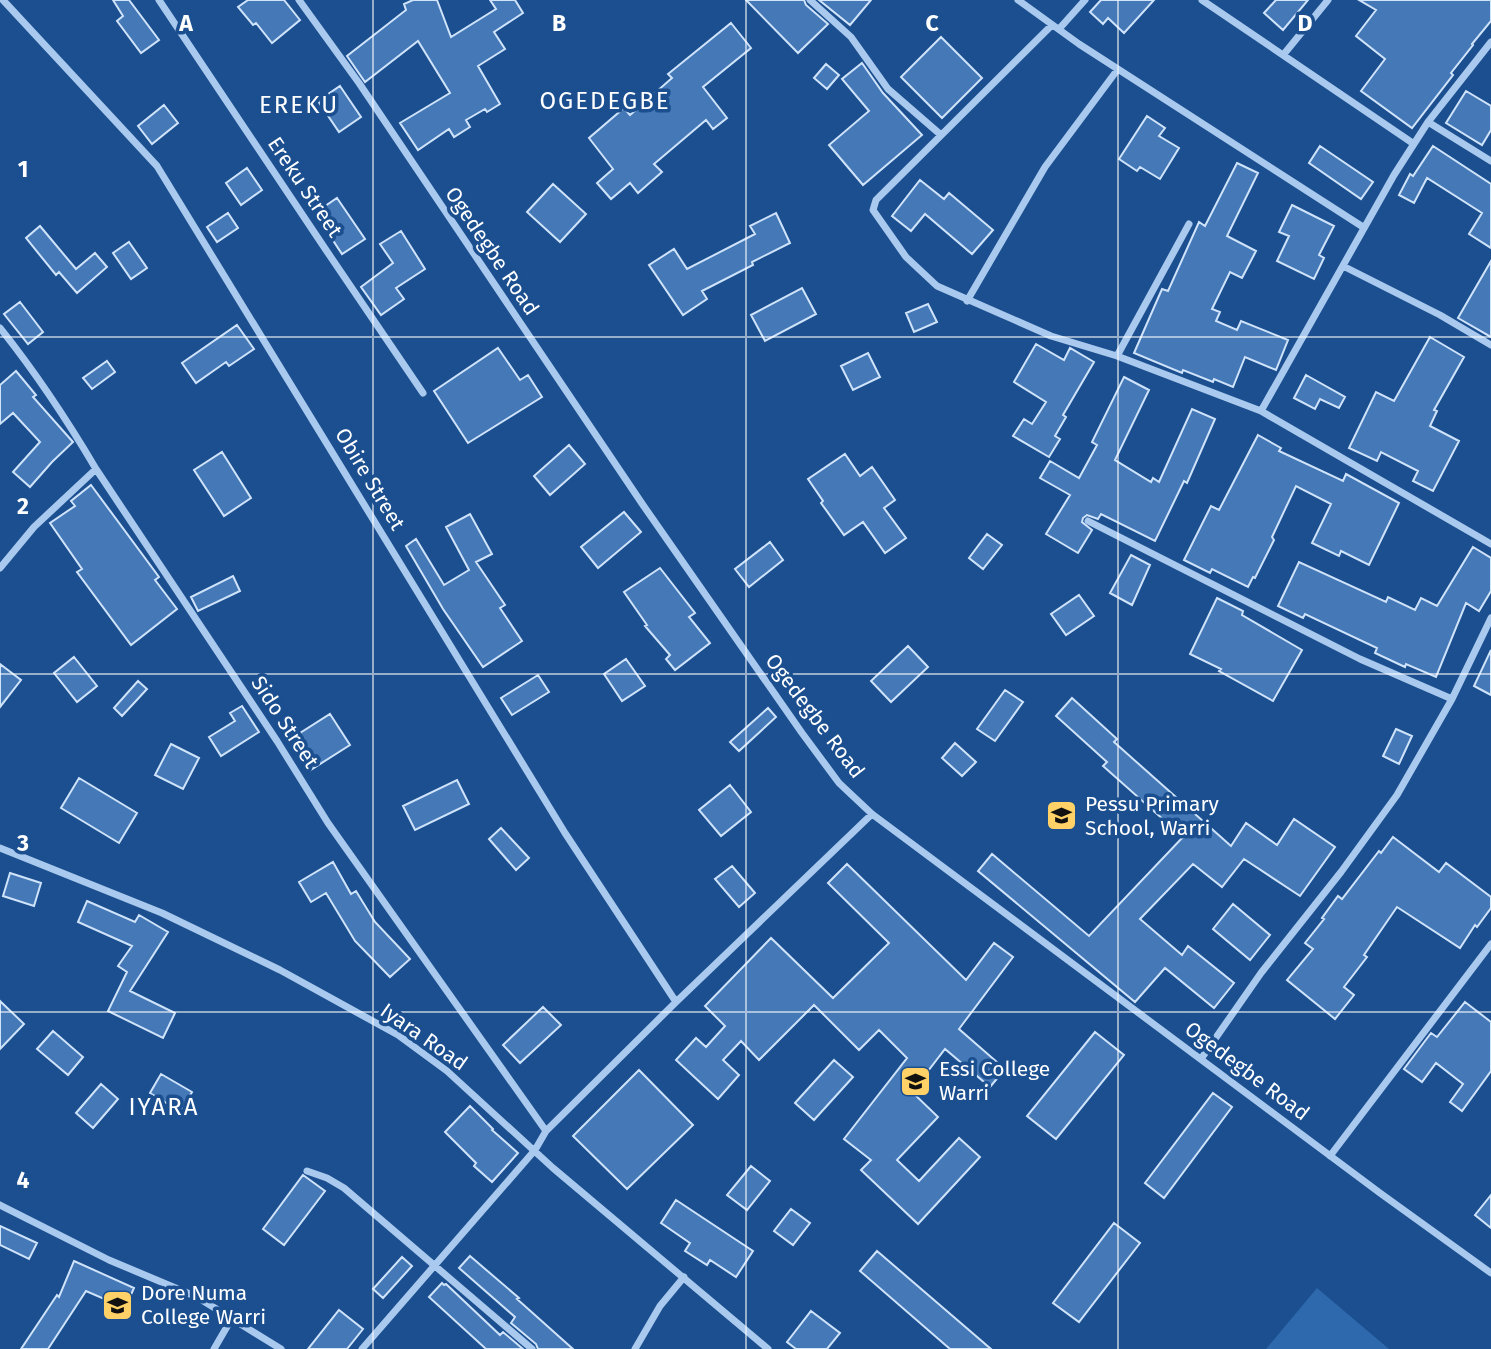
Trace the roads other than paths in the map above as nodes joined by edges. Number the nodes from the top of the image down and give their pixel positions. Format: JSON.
{"nodes":[{"id":1,"x":3,"y":0,"type":"edge"},
{"id":2,"x":159,"y":0,"type":"edge"},
{"id":3,"x":299,"y":0,"type":"edge"},
{"id":4,"x":810,"y":0,"type":"edge"},
{"id":5,"x":1018,"y":0,"type":"edge"},
{"id":6,"x":1085,"y":0,"type":"edge"},
{"id":7,"x":1202,"y":0,"type":"edge"},
{"id":8,"x":1328,"y":0,"type":"edge"},
{"id":9,"x":1056,"y":27,"type":"junction"},
{"id":10,"x":1491,"y":42,"type":"edge"},
{"id":11,"x":1284,"y":54,"type":"junction"},
{"id":12,"x":1118,"y":69,"type":"junction"},
{"id":13,"x":1428,"y":122,"type":"junction"},
{"id":14,"x":941,"y":135,"type":"junction"},
{"id":15,"x":1414,"y":144,"type":"junction"},
{"id":16,"x":1491,"y":161,"type":"edge"},
{"id":17,"x":1189,"y":224,"type":"dead end"},
{"id":18,"x":1363,"y":227,"type":"junction"},
{"id":19,"x":1343,"y":266,"type":"junction"},
{"id":20,"x":967,"y":301,"type":"junction"},
{"id":21,"x":0,"y":328,"type":"edge"},
{"id":22,"x":1491,"y":345,"type":"edge"},
{"id":23,"x":1116,"y":356,"type":"junction"},
{"id":24,"x":424,"y":393,"type":"dead end"},
{"id":25,"x":1261,"y":411,"type":"junction"},
{"id":26,"x":96,"y":469,"type":"junction"},
{"id":27,"x":1088,"y":521,"type":"dead end"},
{"id":28,"x":1491,"y":544,"type":"edge"},
{"id":29,"x":0,"y":568,"type":"edge"},
{"id":30,"x":1491,"y":618,"type":"edge"},
{"id":31,"x":1452,"y":699,"type":"junction"},
{"id":32,"x":872,"y":814,"type":"junction"},
{"id":33,"x":0,"y":848,"type":"edge"},
{"id":34,"x":1491,"y":944,"type":"edge"},
{"id":35,"x":676,"y":1002,"type":"junction"},
{"id":36,"x":1201,"y":1059,"type":"junction"},
{"id":37,"x":546,"y":1131,"type":"junction"},
{"id":38,"x":535,"y":1150,"type":"junction"},
{"id":39,"x":1330,"y":1156,"type":"junction"},
{"id":40,"x":307,"y":1171,"type":"dead end"},
{"id":41,"x":0,"y":1205,"type":"edge"},
{"id":42,"x":436,"y":1266,"type":"junction"},
{"id":43,"x":1491,"y":1273,"type":"edge"},
{"id":44,"x":684,"y":1277,"type":"junction"},
{"id":45,"x":232,"y":1318,"type":"junction"},
{"id":46,"x":214,"y":1349,"type":"edge"},
{"id":47,"x":281,"y":1349,"type":"edge"},
{"id":48,"x":362,"y":1349,"type":"edge"},
{"id":49,"x":531,"y":1349,"type":"edge"},
{"id":50,"x":635,"y":1349,"type":"edge"},
{"id":51,"x":768,"y":1349,"type":"edge"}],
"edges":[{"from":1,"to":35,"type":"street","name":"Obire Street"},
{"from":2,"to":24,"type":"street","name":"Ereku Street"},
{"from":3,"to":32,"type":"street","name":"Ogedegbe Road"},
{"from":4,"to":14,"type":"street"},
{"from":5,"to":9,"type":"street"},
{"from":6,"to":9,"type":"street"},
{"from":7,"to":11,"type":"street"},
{"from":8,"to":11,"type":"street"},
{"from":9,"to":12,"type":"street"},
{"from":9,"to":14,"type":"street"},
{"from":10,"to":13,"type":"street"},
{"from":11,"to":15,"type":"street"},
{"from":12,"to":18,"type":"street"},
{"from":12,"to":20,"type":"street"},
{"from":13,"to":15,"type":"street"},
{"from":13,"to":16,"type":"street"},
{"from":14,"to":20,"type":"street"},
{"from":15,"to":18,"type":"street"},
{"from":17,"to":23,"type":"street"},
{"from":18,"to":19,"type":"street"},
{"from":19,"to":22,"type":"street"},
{"from":19,"to":25,"type":"street"},
{"from":20,"to":23,"type":"street"},
{"from":21,"to":26,"type":"street","name":"Sido Street"},
{"from":23,"to":25,"type":"street"},
{"from":25,"to":28,"type":"street"},
{"from":26,"to":29,"type":"street"},
{"from":26,"to":37,"type":"street","name":"Sido Street"},
{"from":27,"to":31,"type":"street"},
{"from":30,"to":31,"type":"street"},
{"from":31,"to":36,"type":"street"},
{"from":32,"to":35,"type":"street"},
{"from":32,"to":36,"type":"street","name":"Ogedegbe Road"},
{"from":33,"to":38,"type":"street","name":"Iyara Road"},
{"from":34,"to":39,"type":"street"},
{"from":35,"to":37,"type":"street"},
{"from":36,"to":39,"type":"street","name":"Ogedegbe Road"},
{"from":37,"to":38,"type":"street"},
{"from":38,"to":42,"type":"street"},
{"from":38,"to":44,"type":"street","name":"Iyara Road"},
{"from":39,"to":43,"type":"street","name":"Ogedegbe Road"},
{"from":40,"to":42,"type":"street"},
{"from":41,"to":45,"type":"street"},
{"from":42,"to":48,"type":"street"},
{"from":42,"to":49,"type":"street"},
{"from":44,"to":50,"type":"street"},
{"from":44,"to":51,"type":"street","name":"Iyara Road"},
{"from":45,"to":46,"type":"street"},
{"from":45,"to":47,"type":"street"}]}
